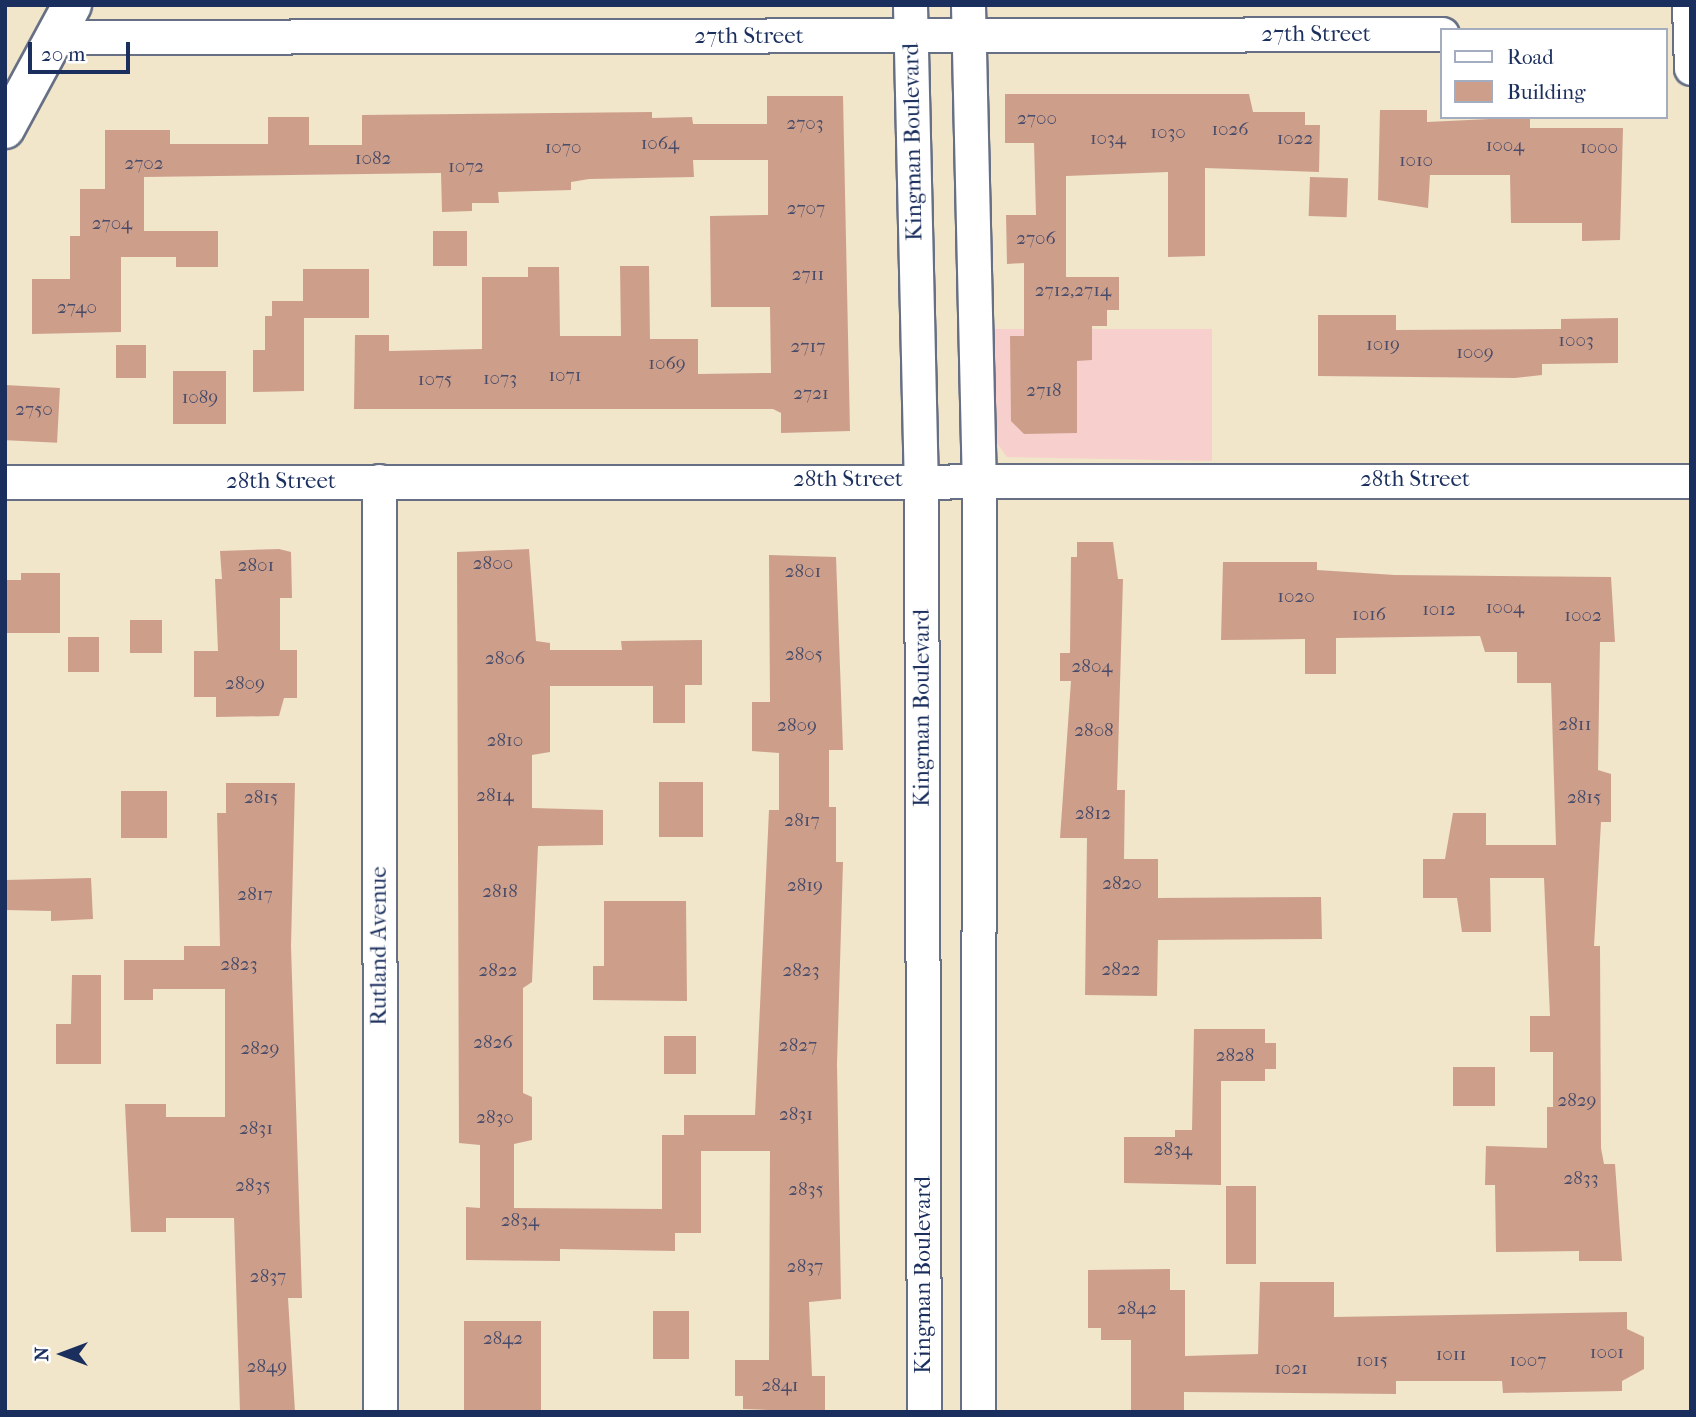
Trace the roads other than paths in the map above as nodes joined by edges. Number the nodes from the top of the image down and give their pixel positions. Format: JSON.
{"nodes":[{"id":1,"x":910,"y":20,"type":"edge"},
{"id":2,"x":969,"y":20,"type":"edge"},
{"id":3,"x":64,"y":21,"type":"edge"},
{"id":4,"x":1684,"y":25,"type":"edge"},
{"id":5,"x":1440,"y":34,"type":"edge"},
{"id":6,"x":1691,"y":68,"type":"edge"},
{"id":7,"x":5,"y":129,"type":"edge"},
{"id":8,"x":921,"y":479,"type":"junction"},
{"id":9,"x":979,"y":479,"type":"junction"},
{"id":10,"x":379,"y":481,"type":"junction"},
{"id":11,"x":1691,"y":481,"type":"edge"},
{"id":12,"x":5,"y":482,"type":"edge"},
{"id":13,"x":380,"y":1412,"type":"edge"},
{"id":14,"x":923,"y":1412,"type":"edge"},
{"id":15,"x":978,"y":1412,"type":"edge"}],
"edges":[{"from":1,"to":2,"type":"street","name":"27th Street"},
{"from":1,"to":3,"type":"street","name":"27th Street"},
{"from":1,"to":8,"type":"street","name":"Kingman Boulevard"},
{"from":2,"to":5,"type":"street","name":"27th Street"},
{"from":2,"to":9,"type":"street"},
{"from":3,"to":7,"type":"street"},
{"from":4,"to":6,"type":"street"},
{"from":8,"to":9,"type":"street","name":"28th Street"},
{"from":8,"to":10,"type":"street","name":"28th Street"},
{"from":8,"to":14,"type":"street","name":"Kingman Boulevard"},
{"from":9,"to":11,"type":"street","name":"28th Street"},
{"from":9,"to":15,"type":"street"},
{"from":10,"to":12,"type":"street","name":"28th Street"},
{"from":10,"to":13,"type":"street","name":"Rutland Avenue"}]}
